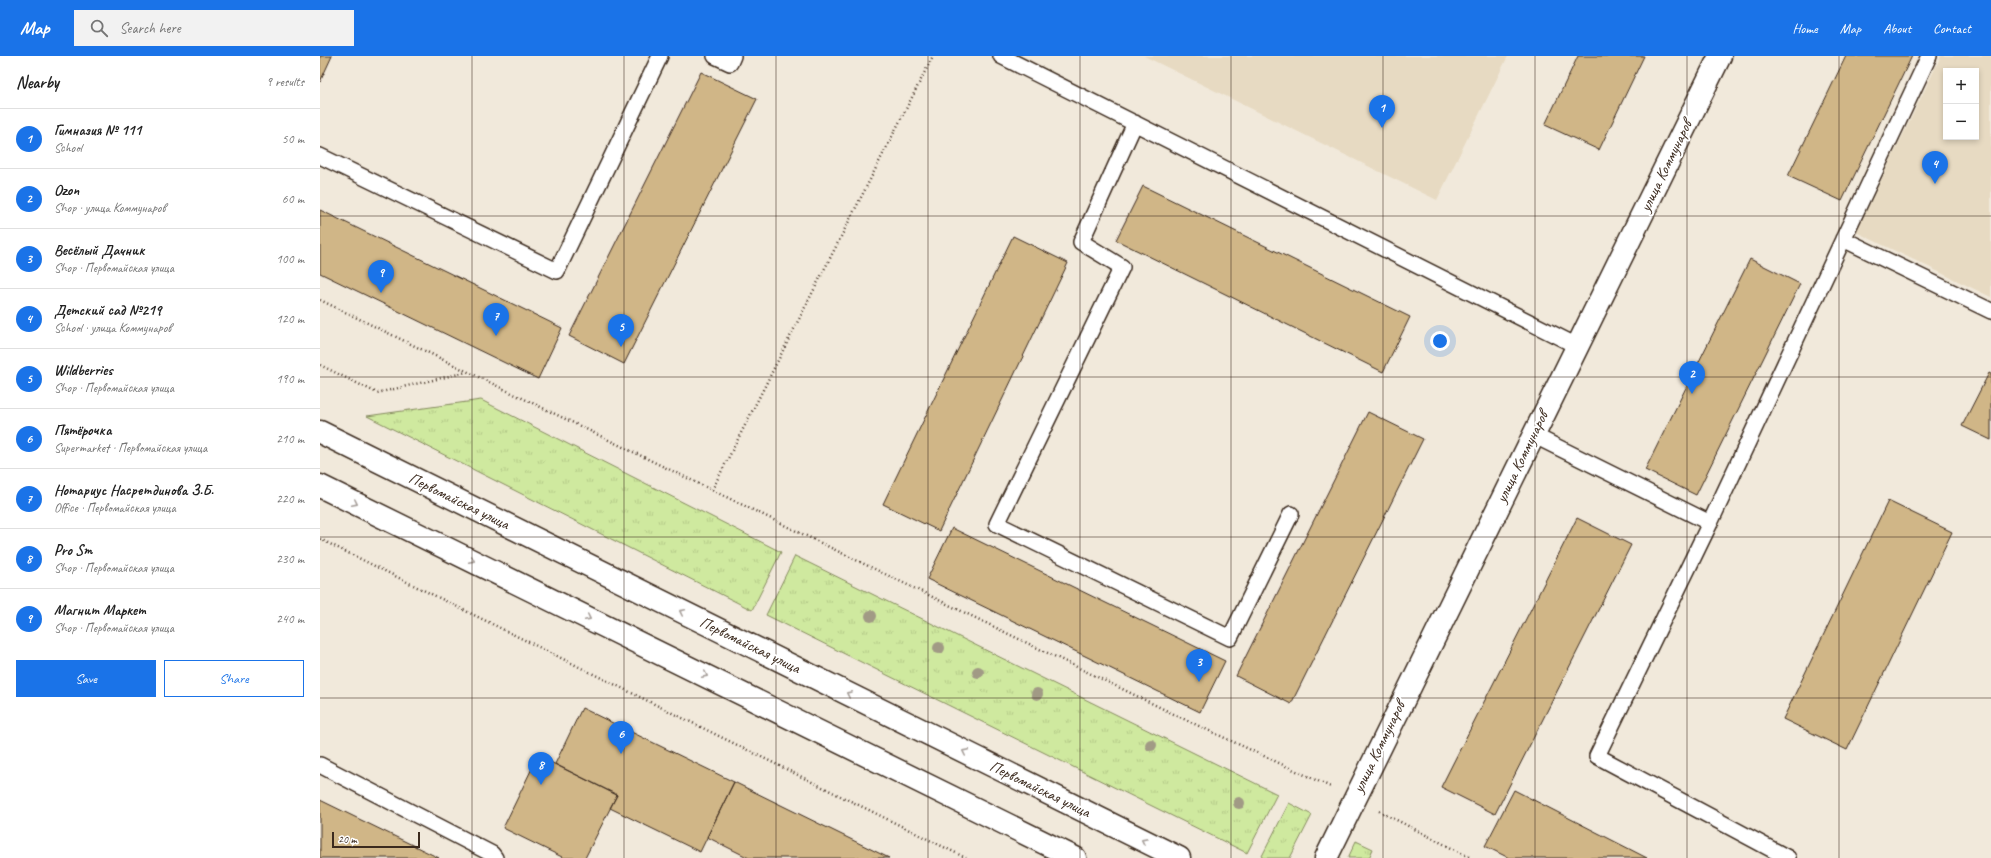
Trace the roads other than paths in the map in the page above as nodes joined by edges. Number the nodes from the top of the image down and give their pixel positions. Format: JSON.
{"nodes":[{"id":1,"x":660,"y":56,"type":"edge"},
{"id":2,"x":715,"y":56,"type":"edge"},
{"id":3,"x":733,"y":56,"type":"edge"},
{"id":4,"x":1001,"y":56,"type":"edge"},
{"id":5,"x":1720,"y":56,"type":"edge"},
{"id":6,"x":1929,"y":56,"type":"edge"},
{"id":7,"x":1135,"y":123,"type":"junction"},
{"id":8,"x":320,"y":156,"type":"edge"},
{"id":9,"x":1843,"y":239,"type":"junction"},
{"id":10,"x":1991,"y":311,"type":"edge"},
{"id":11,"x":1577,"y":346,"type":"junction"},
{"id":12,"x":320,"y":432,"type":"edge"},
{"id":13,"x":1533,"y":435,"type":"junction"},
{"id":14,"x":320,"y":486,"type":"edge"},
{"id":15,"x":1291,"y":514,"type":"dead end"},
{"id":16,"x":1710,"y":523,"type":"junction"},
{"id":17,"x":320,"y":765,"type":"edge"},
{"id":18,"x":495,"y":858,"type":"edge"},
{"id":19,"x":1075,"y":858,"type":"edge"},
{"id":20,"x":1179,"y":858,"type":"edge"},
{"id":21,"x":1326,"y":858,"type":"edge"},
{"id":22,"x":1788,"y":858,"type":"edge"}],
"edges":[{"from":1,"to":8,"type":"lane"},
{"from":2,"to":3,"type":"lane"},
{"from":4,"to":7,"type":"lane"},
{"from":5,"to":11,"type":"main road","name":"улица Коммунаров"},
{"from":6,"to":9,"type":"lane"},
{"from":7,"to":11,"type":"lane"},
{"from":7,"to":15,"type":"lane"},
{"from":9,"to":10,"type":"lane"},
{"from":9,"to":16,"type":"lane"},
{"from":11,"to":13,"type":"main road","name":"улица Коммунаров"},
{"from":20,"to":12,"type":"main road","name":"Первомайская улица","one_way":true},
{"from":13,"to":16,"type":"lane"},
{"from":13,"to":21,"type":"main road","name":"улица Коммунаров"},
{"from":14,"to":19,"type":"main road","one_way":true},
{"from":16,"to":22,"type":"lane"},
{"from":17,"to":18,"type":"lane"}]}
